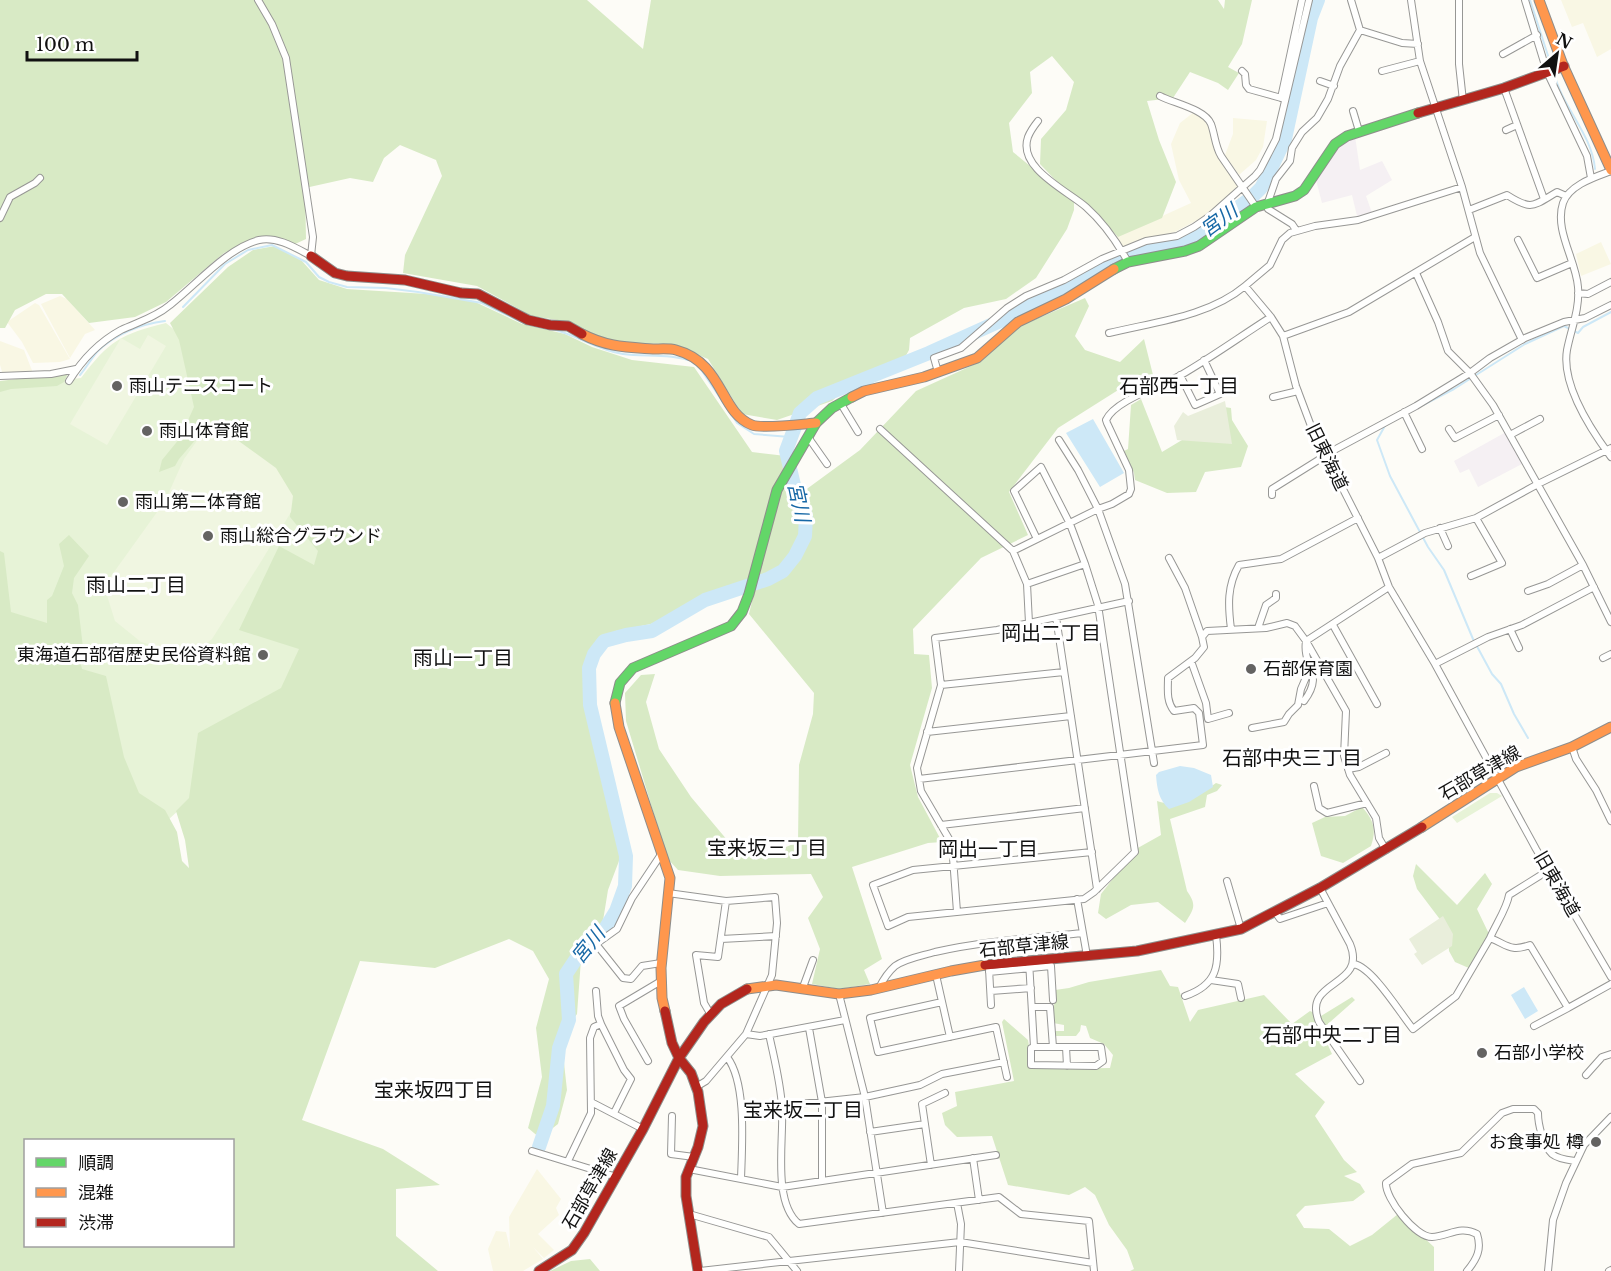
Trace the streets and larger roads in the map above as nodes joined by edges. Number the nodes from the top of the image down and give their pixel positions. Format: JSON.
{"nodes":[{"id":1,"x":258,"y":0,"type":"edge"},
{"id":2,"x":1302,"y":0,"type":"edge"},
{"id":3,"x":1310,"y":0,"type":"edge"},
{"id":4,"x":1351,"y":0,"type":"edge"},
{"id":5,"x":1411,"y":0,"type":"edge"},
{"id":6,"x":1459,"y":0,"type":"edge"},
{"id":7,"x":1525,"y":0,"type":"edge"},
{"id":8,"x":1539,"y":0,"type":"edge"},
{"id":9,"x":1360,"y":30,"type":"junction"},
{"id":10,"x":1537,"y":35,"type":"junction"},
{"id":11,"x":1418,"y":44,"type":"junction"},
{"id":12,"x":1503,"y":54,"type":"dead end"},
{"id":13,"x":1420,"y":61,"type":"junction"},
{"id":14,"x":1564,"y":66,"type":"junction"},
{"id":15,"x":1242,"y":71,"type":"dead end"},
{"id":16,"x":1382,"y":71,"type":"dead end"},
{"id":17,"x":1546,"y":72,"type":"junction"},
{"id":18,"x":1320,"y":81,"type":"dead end"},
{"id":19,"x":1334,"y":86,"type":"junction"},
{"id":20,"x":1504,"y":88,"type":"junction"},
{"id":21,"x":1160,"y":96,"type":"dead end"},
{"id":22,"x":1283,"y":98,"type":"junction"},
{"id":23,"x":1463,"y":100,"type":"junction"},
{"id":24,"x":1436,"y":107,"type":"junction"},
{"id":25,"x":1353,"y":111,"type":"dead end"},
{"id":26,"x":1038,"y":122,"type":"dead end"},
{"id":27,"x":1517,"y":125,"type":"junction"},
{"id":28,"x":1506,"y":129,"type":"dead end"},
{"id":29,"x":1359,"y":131,"type":"junction"},
{"id":30,"x":1611,"y":170,"type":"edge"},
{"id":31,"x":40,"y":178,"type":"dead end"},
{"id":32,"x":1591,"y":178,"type":"junction"},
{"id":33,"x":1462,"y":187,"type":"junction"},
{"id":34,"x":1244,"y":188,"type":"junction"},
{"id":35,"x":1566,"y":196,"type":"junction"},
{"id":36,"x":1544,"y":199,"type":"junction"},
{"id":37,"x":1254,"y":204,"type":"junction"},
{"id":38,"x":1268,"y":205,"type":"junction"},
{"id":39,"x":1469,"y":210,"type":"junction"},
{"id":40,"x":0,"y":218,"type":"edge"},
{"id":41,"x":1296,"y":230,"type":"junction"},
{"id":42,"x":1475,"y":237,"type":"junction"},
{"id":43,"x":1518,"y":240,"type":"dead end"},
{"id":44,"x":1122,"y":251,"type":"junction"},
{"id":45,"x":311,"y":256,"type":"junction"},
{"id":46,"x":1128,"y":262,"type":"junction"},
{"id":47,"x":1572,"y":264,"type":"junction"},
{"id":48,"x":1416,"y":273,"type":"junction"},
{"id":49,"x":1611,"y":282,"type":"edge"},
{"id":50,"x":1245,"y":286,"type":"junction"},
{"id":51,"x":1578,"y":293,"type":"junction"},
{"id":52,"x":1611,"y":305,"type":"edge"},
{"id":53,"x":1271,"y":317,"type":"junction"},
{"id":54,"x":1575,"y":319,"type":"junction"},
{"id":55,"x":1109,"y":333,"type":"dead end"},
{"id":56,"x":1283,"y":336,"type":"junction"},
{"id":57,"x":1522,"y":340,"type":"junction"},
{"id":58,"x":1204,"y":360,"type":"junction"},
{"id":59,"x":77,"y":369,"type":"junction"},
{"id":60,"x":937,"y":371,"type":"junction"},
{"id":61,"x":1470,"y":373,"type":"junction"},
{"id":62,"x":1180,"y":375,"type":"junction"},
{"id":63,"x":0,"y":376,"type":"edge"},
{"id":64,"x":69,"y":381,"type":"dead end"},
{"id":65,"x":1298,"y":391,"type":"junction"},
{"id":66,"x":1273,"y":397,"type":"dead end"},
{"id":67,"x":841,"y":404,"type":"junction"},
{"id":68,"x":1404,"y":412,"type":"junction"},
{"id":69,"x":1499,"y":415,"type":"junction"},
{"id":70,"x":1540,"y":419,"type":"dead end"},
{"id":71,"x":816,"y":423,"type":"junction"},
{"id":72,"x":880,"y":429,"type":"dead end"},
{"id":73,"x":1449,"y":429,"type":"dead end"},
{"id":74,"x":858,"y":432,"type":"dead end"},
{"id":75,"x":1510,"y":435,"type":"junction"},
{"id":76,"x":808,"y":437,"type":"junction"},
{"id":77,"x":1059,"y":440,"type":"dead end"},
{"id":78,"x":1422,"y":449,"type":"dead end"},
{"id":79,"x":1609,"y":449,"type":"edge"},
{"id":80,"x":1325,"y":456,"type":"junction"},
{"id":81,"x":1611,"y":457,"type":"edge"},
{"id":82,"x":827,"y":464,"type":"dead end"},
{"id":83,"x":1538,"y":484,"type":"junction"},
{"id":84,"x":1272,"y":495,"type":"dead end"},
{"id":85,"x":1098,"y":509,"type":"junction"},
{"id":86,"x":1358,"y":518,"type":"junction"},
{"id":87,"x":1476,"y":518,"type":"junction"},
{"id":88,"x":1069,"y":523,"type":"junction"},
{"id":89,"x":1440,"y":528,"type":"junction"},
{"id":90,"x":1037,"y":538,"type":"junction"},
{"id":91,"x":1448,"y":546,"type":"dead end"},
{"id":92,"x":1013,"y":550,"type":"junction"},
{"id":93,"x":1169,"y":558,"type":"dead end"},
{"id":94,"x":1378,"y":558,"type":"junction"},
{"id":95,"x":1085,"y":564,"type":"junction"},
{"id":96,"x":1583,"y":565,"type":"junction"},
{"id":97,"x":1471,"y":576,"type":"dead end"},
{"id":98,"x":1027,"y":584,"type":"junction"},
{"id":99,"x":1389,"y":587,"type":"junction"},
{"id":100,"x":1594,"y":587,"type":"junction"},
{"id":101,"x":1528,"y":591,"type":"dead end"},
{"id":102,"x":1276,"y":594,"type":"dead end"},
{"id":103,"x":1129,"y":601,"type":"junction"},
{"id":104,"x":1099,"y":607,"type":"junction"},
{"id":105,"x":1056,"y":617,"type":"junction"},
{"id":106,"x":1611,"y":622,"type":"edge"},
{"id":107,"x":1029,"y":623,"type":"junction"},
{"id":108,"x":1333,"y":625,"type":"junction"},
{"id":109,"x":1258,"y":628,"type":"junction"},
{"id":110,"x":1232,"y":629,"type":"junction"},
{"id":111,"x":1510,"y":629,"type":"junction"},
{"id":112,"x":1202,"y":637,"type":"junction"},
{"id":113,"x":1306,"y":641,"type":"junction"},
{"id":114,"x":1519,"y":648,"type":"dead end"},
{"id":115,"x":1611,"y":654,"type":"edge"},
{"id":116,"x":1603,"y":658,"type":"dead end"},
{"id":117,"x":1191,"y":661,"type":"junction"},
{"id":118,"x":1435,"y":664,"type":"junction"},
{"id":119,"x":1310,"y":668,"type":"junction"},
{"id":120,"x":1064,"y":672,"type":"junction"},
{"id":121,"x":940,"y":685,"type":"junction"},
{"id":122,"x":1304,"y":700,"type":"dead end"},
{"id":123,"x":1377,"y":704,"type":"dead end"},
{"id":124,"x":1229,"y":713,"type":"dead end"},
{"id":125,"x":1071,"y":716,"type":"junction"},
{"id":126,"x":1611,"y":727,"type":"edge"},
{"id":127,"x":1252,"y":728,"type":"dead end"},
{"id":128,"x":927,"y":732,"type":"junction"},
{"id":129,"x":1572,"y":747,"type":"junction"},
{"id":130,"x":1152,"y":752,"type":"junction"},
{"id":131,"x":1386,"y":753,"type":"dead end"},
{"id":132,"x":1121,"y":756,"type":"junction"},
{"id":133,"x":1078,"y":761,"type":"junction"},
{"id":134,"x":1154,"y":763,"type":"dead end"},
{"id":135,"x":1348,"y":769,"type":"junction"},
{"id":136,"x":1498,"y":777,"type":"junction"},
{"id":137,"x":919,"y":779,"type":"junction"},
{"id":138,"x":1314,"y":786,"type":"dead end"},
{"id":139,"x":1367,"y":802,"type":"junction"},
{"id":140,"x":1085,"y":808,"type":"junction"},
{"id":141,"x":1611,"y":821,"type":"edge"},
{"id":142,"x":941,"y":825,"type":"junction"},
{"id":143,"x":1386,"y":850,"type":"junction"},
{"id":144,"x":1092,"y":852,"type":"junction"},
{"id":145,"x":662,"y":853,"type":"junction"},
{"id":146,"x":954,"y":866,"type":"junction"},
{"id":147,"x":1549,"y":870,"type":"junction"},
{"id":148,"x":1227,"y":881,"type":"dead end"},
{"id":149,"x":1320,"y":888,"type":"junction"},
{"id":150,"x":1097,"y":889,"type":"junction"},
{"id":151,"x":668,"y":893,"type":"junction"},
{"id":152,"x":1077,"y":900,"type":"junction"},
{"id":153,"x":726,"y":901,"type":"junction"},
{"id":154,"x":1328,"y":903,"type":"junction"},
{"id":155,"x":957,"y":912,"type":"junction"},
{"id":156,"x":1275,"y":912,"type":"junction"},
{"id":157,"x":1241,"y":929,"type":"junction"},
{"id":158,"x":1083,"y":933,"type":"junction"},
{"id":159,"x":1216,"y":935,"type":"junction"},
{"id":160,"x":776,"y":936,"type":"junction"},
{"id":161,"x":1490,"y":938,"type":"junction"},
{"id":162,"x":721,"y":939,"type":"junction"},
{"id":163,"x":1088,"y":956,"type":"junction"},
{"id":164,"x":813,"y":960,"type":"dead end"},
{"id":165,"x":661,"y":963,"type":"junction"},
{"id":166,"x":1029,"y":964,"type":"junction"},
{"id":167,"x":1354,"y":964,"type":"junction"},
{"id":168,"x":989,"y":968,"type":"junction"},
{"id":169,"x":936,"y":975,"type":"junction"},
{"id":170,"x":1611,"y":977,"type":"edge"},
{"id":171,"x":1212,"y":980,"type":"junction"},
{"id":172,"x":661,"y":981,"type":"junction"},
{"id":173,"x":1611,"y":984,"type":"edge"},
{"id":174,"x":768,"y":985,"type":"junction"},
{"id":175,"x":1031,"y":988,"type":"junction"},
{"id":176,"x":879,"y":989,"type":"junction"},
{"id":177,"x":802,"y":990,"type":"junction"},
{"id":178,"x":596,"y":991,"type":"dead end"},
{"id":179,"x":991,"y":991,"type":"junction"},
{"id":180,"x":839,"y":994,"type":"junction"},
{"id":181,"x":1185,"y":996,"type":"dead end"},
{"id":182,"x":1241,"y":998,"type":"dead end"},
{"id":183,"x":1053,"y":1000,"type":"dead end"},
{"id":184,"x":942,"y":1002,"type":"junction"},
{"id":185,"x":992,"y":1005,"type":"dead end"},
{"id":186,"x":1032,"y":1007,"type":"junction"},
{"id":187,"x":1568,"y":1008,"type":"junction"},
{"id":188,"x":711,"y":1015,"type":"junction"},
{"id":189,"x":845,"y":1020,"type":"junction"},
{"id":190,"x":601,"y":1024,"type":"junction"},
{"id":191,"x":1533,"y":1026,"type":"dead end"},
{"id":192,"x":809,"y":1028,"type":"junction"},
{"id":193,"x":746,"y":1034,"type":"junction"},
{"id":194,"x":769,"y":1034,"type":"junction"},
{"id":195,"x":950,"y":1037,"type":"junction"},
{"id":196,"x":1034,"y":1047,"type":"junction"},
{"id":197,"x":1053,"y":1047,"type":"junction"},
{"id":198,"x":1066,"y":1047,"type":"junction"},
{"id":199,"x":1611,"y":1054,"type":"edge"},
{"id":200,"x":727,"y":1057,"type":"junction"},
{"id":201,"x":680,"y":1058,"type":"junction"},
{"id":202,"x":648,"y":1061,"type":"dead end"},
{"id":203,"x":1004,"y":1062,"type":"junction"},
{"id":204,"x":1067,"y":1066,"type":"junction"},
{"id":205,"x":1586,"y":1075,"type":"dead end"},
{"id":206,"x":1007,"y":1077,"type":"dead end"},
{"id":207,"x":1360,"y":1082,"type":"dead end"},
{"id":208,"x":696,"y":1087,"type":"junction"},
{"id":209,"x":945,"y":1093,"type":"dead end"},
{"id":210,"x":865,"y":1097,"type":"junction"},
{"id":211,"x":591,"y":1102,"type":"junction"},
{"id":212,"x":822,"y":1102,"type":"junction"},
{"id":213,"x":782,"y":1106,"type":"junction"},
{"id":214,"x":614,"y":1113,"type":"junction"},
{"id":215,"x":672,"y":1116,"type":"dead end"},
{"id":216,"x":1611,"y":1117,"type":"edge"},
{"id":217,"x":925,"y":1124,"type":"junction"},
{"id":218,"x":643,"y":1129,"type":"junction"},
{"id":219,"x":870,"y":1132,"type":"junction"},
{"id":220,"x":532,"y":1151,"type":"dead end"},
{"id":221,"x":996,"y":1155,"type":"dead end"},
{"id":222,"x":694,"y":1157,"type":"junction"},
{"id":223,"x":973,"y":1158,"type":"junction"},
{"id":224,"x":568,"y":1161,"type":"junction"},
{"id":225,"x":1575,"y":1161,"type":"junction"},
{"id":226,"x":931,"y":1165,"type":"junction"},
{"id":227,"x":689,"y":1169,"type":"junction"},
{"id":228,"x":877,"y":1173,"type":"junction"},
{"id":229,"x":617,"y":1177,"type":"junction"},
{"id":230,"x":741,"y":1179,"type":"junction"},
{"id":231,"x":822,"y":1181,"type":"junction"},
{"id":232,"x":782,"y":1187,"type":"junction"},
{"id":233,"x":979,"y":1200,"type":"junction"},
{"id":234,"x":957,"y":1203,"type":"junction"},
{"id":235,"x":689,"y":1214,"type":"junction"},
{"id":236,"x":883,"y":1214,"type":"junction"},
{"id":237,"x":960,"y":1242,"type":"junction"},
{"id":238,"x":789,"y":1261,"type":"junction"},
{"id":239,"x":1093,"y":1263,"type":"junction"},
{"id":240,"x":539,"y":1271,"type":"edge"},
{"id":241,"x":699,"y":1271,"type":"edge"},
{"id":242,"x":797,"y":1271,"type":"edge"},
{"id":243,"x":959,"y":1271,"type":"edge"},
{"id":244,"x":1094,"y":1271,"type":"edge"},
{"id":245,"x":1467,"y":1271,"type":"edge"},
{"id":246,"x":1548,"y":1271,"type":"edge"}],
"edges":[{"from":1,"to":45,"type":"street"},
{"from":2,"to":22,"type":"street"},
{"from":3,"to":22,"type":"street"},
{"from":4,"to":9,"type":"street"},
{"from":5,"to":11,"type":"street"},
{"from":6,"to":23,"type":"street"},
{"from":7,"to":10,"type":"street"},
{"from":8,"to":14,"type":"street"},
{"from":9,"to":11,"type":"street"},
{"from":9,"to":19,"type":"street"},
{"from":10,"to":12,"type":"street"},
{"from":10,"to":17,"type":"street"},
{"from":11,"to":13,"type":"street"},
{"from":13,"to":16,"type":"street"},
{"from":13,"to":24,"type":"street"},
{"from":14,"to":17,"type":"street"},
{"from":14,"to":30,"type":"street"},
{"from":15,"to":22,"type":"street"},
{"from":17,"to":20,"type":"street"},
{"from":17,"to":32,"type":"street"},
{"from":18,"to":19,"type":"street"},
{"from":19,"to":38,"type":"street"},
{"from":20,"to":23,"type":"street"},
{"from":20,"to":27,"type":"street"},
{"from":21,"to":34,"type":"street"},
{"from":22,"to":34,"type":"street"},
{"from":23,"to":24,"type":"street"},
{"from":24,"to":29,"type":"street"},
{"from":24,"to":33,"type":"street"},
{"from":25,"to":29,"type":"street"},
{"from":26,"to":44,"type":"street"},
{"from":27,"to":28,"type":"street"},
{"from":27,"to":36,"type":"street"},
{"from":29,"to":38,"type":"street"},
{"from":30,"to":32,"type":"street"},
{"from":31,"to":40,"type":"street"},
{"from":32,"to":35,"type":"street"},
{"from":33,"to":39,"type":"street"},
{"from":33,"to":41,"type":"street"},
{"from":34,"to":37,"type":"street"},
{"from":34,"to":44,"type":"street"},
{"from":35,"to":36,"type":"street"},
{"from":35,"to":47,"type":"street"},
{"from":36,"to":39,"type":"street"},
{"from":37,"to":38,"type":"street"},
{"from":37,"to":46,"type":"street"},
{"from":38,"to":41,"type":"street"},
{"from":39,"to":42,"type":"street"},
{"from":41,"to":50,"type":"street"},
{"from":42,"to":48,"type":"street"},
{"from":42,"to":57,"type":"street"},
{"from":43,"to":47,"type":"street"},
{"from":44,"to":46,"type":"street"},
{"from":44,"to":60,"type":"street"},
{"from":45,"to":59,"type":"street"},
{"from":45,"to":71,"type":"street"},
{"from":46,"to":60,"type":"street"},
{"from":47,"to":51,"type":"street"},
{"from":48,"to":56,"type":"street"},
{"from":48,"to":61,"type":"street"},
{"from":49,"to":51,"type":"street"},
{"from":50,"to":53,"type":"street","name":"旧東海道"},
{"from":50,"to":55,"type":"street"},
{"from":51,"to":54,"type":"street"},
{"from":52,"to":54,"type":"street"},
{"from":53,"to":56,"type":"street","name":"旧東海道"},
{"from":53,"to":58,"type":"street"},
{"from":54,"to":57,"type":"street"},
{"from":54,"to":79,"type":"street"},
{"from":56,"to":65,"type":"street","name":"旧東海道"},
{"from":57,"to":61,"type":"street"},
{"from":58,"to":62,"type":"street"},
{"from":58,"to":62,"type":"street"},
{"from":59,"to":63,"type":"street"},
{"from":59,"to":64,"type":"street"},
{"from":60,"to":67,"type":"street"},
{"from":61,"to":68,"type":"street"},
{"from":61,"to":69,"type":"street"},
{"from":62,"to":85,"type":"street"},
{"from":65,"to":66,"type":"street"},
{"from":65,"to":80,"type":"street","name":"旧東海道"},
{"from":67,"to":71,"type":"street"},
{"from":67,"to":74,"type":"street"},
{"from":68,"to":78,"type":"street"},
{"from":68,"to":80,"type":"street"},
{"from":69,"to":73,"type":"street"},
{"from":69,"to":75,"type":"street"},
{"from":70,"to":75,"type":"street"},
{"from":71,"to":76,"type":"street"},
{"from":72,"to":92,"type":"street"},
{"from":75,"to":83,"type":"street"},
{"from":76,"to":82,"type":"street"},
{"from":76,"to":145,"type":"street"},
{"from":77,"to":85,"type":"street"},
{"from":79,"to":81,"type":"street"},
{"from":79,"to":83,"type":"street"},
{"from":80,"to":84,"type":"street"},
{"from":80,"to":86,"type":"street","name":"旧東海道"},
{"from":83,"to":87,"type":"street"},
{"from":83,"to":96,"type":"street"},
{"from":85,"to":88,"type":"street"},
{"from":85,"to":103,"type":"street"},
{"from":86,"to":94,"type":"street","name":"旧東海道"},
{"from":86,"to":110,"type":"street"},
{"from":87,"to":89,"type":"street"},
{"from":87,"to":97,"type":"street"},
{"from":88,"to":90,"type":"street"},
{"from":88,"to":90,"type":"street"},
{"from":88,"to":95,"type":"street"},
{"from":89,"to":91,"type":"street"},
{"from":89,"to":94,"type":"street"},
{"from":90,"to":92,"type":"street"},
{"from":92,"to":98,"type":"street"},
{"from":93,"to":112,"type":"street"},
{"from":94,"to":99,"type":"street","name":"旧東海道"},
{"from":95,"to":98,"type":"street"},
{"from":95,"to":104,"type":"street"},
{"from":96,"to":100,"type":"street"},
{"from":96,"to":101,"type":"street"},
{"from":98,"to":107,"type":"street"},
{"from":99,"to":108,"type":"street"},
{"from":99,"to":118,"type":"street","name":"旧東海道"},
{"from":100,"to":106,"type":"street"},
{"from":100,"to":111,"type":"street"},
{"from":102,"to":109,"type":"street"},
{"from":103,"to":104,"type":"street"},
{"from":103,"to":130,"type":"street"},
{"from":104,"to":105,"type":"street"},
{"from":104,"to":132,"type":"street"},
{"from":105,"to":107,"type":"street"},
{"from":105,"to":120,"type":"street"},
{"from":107,"to":121,"type":"street"},
{"from":108,"to":113,"type":"street"},
{"from":108,"to":123,"type":"street"},
{"from":109,"to":110,"type":"street"},
{"from":109,"to":113,"type":"street"},
{"from":110,"to":112,"type":"street"},
{"from":111,"to":114,"type":"street"},
{"from":111,"to":118,"type":"street"},
{"from":112,"to":117,"type":"street"},
{"from":113,"to":119,"type":"street"},
{"from":113,"to":135,"type":"street"},
{"from":115,"to":116,"type":"street"},
{"from":117,"to":124,"type":"street"},
{"from":117,"to":130,"type":"street"},
{"from":118,"to":136,"type":"street","name":"旧東海道"},
{"from":119,"to":122,"type":"street"},
{"from":119,"to":127,"type":"street"},
{"from":120,"to":121,"type":"street"},
{"from":120,"to":125,"type":"street"},
{"from":121,"to":128,"type":"street"},
{"from":125,"to":128,"type":"street"},
{"from":125,"to":133,"type":"street"},
{"from":126,"to":129,"type":"street","name":"石部草津線"},
{"from":128,"to":137,"type":"street"},
{"from":129,"to":136,"type":"street","name":"石部草津線"},
{"from":129,"to":141,"type":"street"},
{"from":130,"to":132,"type":"street"},
{"from":130,"to":134,"type":"street"},
{"from":131,"to":135,"type":"street"},
{"from":132,"to":133,"type":"street"},
{"from":132,"to":150,"type":"street"},
{"from":133,"to":137,"type":"street"},
{"from":133,"to":140,"type":"street"},
{"from":135,"to":139,"type":"street"},
{"from":136,"to":143,"type":"street","name":"石部草津線"},
{"from":136,"to":147,"type":"street","name":"旧東海道"},
{"from":137,"to":142,"type":"street"},
{"from":138,"to":139,"type":"street"},
{"from":139,"to":143,"type":"street"},
{"from":140,"to":142,"type":"street"},
{"from":140,"to":144,"type":"street"},
{"from":142,"to":146,"type":"street"},
{"from":143,"to":149,"type":"street","name":"石部草津線"},
{"from":144,"to":146,"type":"street"},
{"from":144,"to":150,"type":"street"},
{"from":145,"to":151,"type":"street"},
{"from":145,"to":165,"type":"street"},
{"from":146,"to":155,"type":"street"},
{"from":146,"to":155,"type":"street"},
{"from":147,"to":161,"type":"street"},
{"from":147,"to":170,"type":"street","name":"旧東海道"},
{"from":148,"to":157,"type":"street"},
{"from":149,"to":154,"type":"street"},
{"from":149,"to":156,"type":"street","name":"石部草津線"},
{"from":150,"to":152,"type":"street"},
{"from":151,"to":153,"type":"street"},
{"from":151,"to":165,"type":"street"},
{"from":152,"to":155,"type":"street"},
{"from":152,"to":158,"type":"street"},
{"from":153,"to":160,"type":"street"},
{"from":153,"to":162,"type":"street"},
{"from":154,"to":156,"type":"street"},
{"from":154,"to":167,"type":"street"},
{"from":156,"to":157,"type":"street","name":"石部草津線"},
{"from":157,"to":159,"type":"street","name":"石部草津線"},
{"from":158,"to":163,"type":"street"},
{"from":158,"to":176,"type":"street"},
{"from":159,"to":163,"type":"street","name":"石部草津線"},
{"from":159,"to":171,"type":"street"},
{"from":160,"to":162,"type":"street"},
{"from":160,"to":174,"type":"street"},
{"from":161,"to":167,"type":"street"},
{"from":161,"to":187,"type":"street"},
{"from":162,"to":188,"type":"street"},
{"from":163,"to":166,"type":"street","name":"石部草津線"},
{"from":164,"to":177,"type":"street"},
{"from":165,"to":172,"type":"street"},
{"from":166,"to":168,"type":"street","name":"石部草津線"},
{"from":166,"to":175,"type":"street"},
{"from":166,"to":183,"type":"street"},
{"from":167,"to":207,"type":"street"},
{"from":168,"to":169,"type":"street","name":"石部草津線"},
{"from":168,"to":179,"type":"street"},
{"from":169,"to":176,"type":"street","name":"石部草津線"},
{"from":169,"to":184,"type":"street"},
{"from":171,"to":181,"type":"street"},
{"from":171,"to":182,"type":"street"},
{"from":172,"to":201,"type":"street"},
{"from":172,"to":202,"type":"street"},
{"from":173,"to":187,"type":"street"},
{"from":174,"to":177,"type":"street","name":"石部草津線"},
{"from":174,"to":188,"type":"street","name":"石部草津線"},
{"from":174,"to":193,"type":"street"},
{"from":175,"to":179,"type":"street"},
{"from":175,"to":186,"type":"street"},
{"from":176,"to":180,"type":"street","name":"石部草津線"},
{"from":177,"to":180,"type":"street","name":"石部草津線"},
{"from":178,"to":190,"type":"street"},
{"from":179,"to":185,"type":"street"},
{"from":180,"to":189,"type":"street"},
{"from":184,"to":195,"type":"street"},
{"from":184,"to":195,"type":"street"},
{"from":186,"to":196,"type":"street"},
{"from":186,"to":197,"type":"street"},
{"from":187,"to":191,"type":"street"},
{"from":188,"to":201,"type":"street","name":"石部草津線"},
{"from":189,"to":192,"type":"street"},
{"from":189,"to":210,"type":"street"},
{"from":190,"to":211,"type":"street"},
{"from":190,"to":214,"type":"street"},
{"from":192,"to":194,"type":"street"},
{"from":192,"to":212,"type":"street"},
{"from":193,"to":194,"type":"street"},
{"from":193,"to":200,"type":"street"},
{"from":194,"to":213,"type":"street"},
{"from":195,"to":203,"type":"street"},
{"from":196,"to":197,"type":"street"},
{"from":196,"to":204,"type":"street"},
{"from":197,"to":198,"type":"street"},
{"from":198,"to":204,"type":"street"},
{"from":198,"to":204,"type":"street"},
{"from":199,"to":205,"type":"street"},
{"from":200,"to":208,"type":"street"},
{"from":200,"to":230,"type":"street"},
{"from":201,"to":208,"type":"street"},
{"from":201,"to":218,"type":"street","name":"石部草津線"},
{"from":203,"to":206,"type":"street"},
{"from":203,"to":210,"type":"street"},
{"from":208,"to":222,"type":"street"},
{"from":209,"to":217,"type":"street"},
{"from":210,"to":212,"type":"street"},
{"from":210,"to":219,"type":"street"},
{"from":211,"to":214,"type":"street"},
{"from":211,"to":224,"type":"street"},
{"from":212,"to":213,"type":"street"},
{"from":212,"to":231,"type":"street"},
{"from":213,"to":232,"type":"street"},
{"from":214,"to":218,"type":"street"},
{"from":215,"to":222,"type":"street"},
{"from":216,"to":225,"type":"street"},
{"from":217,"to":219,"type":"street"},
{"from":217,"to":226,"type":"street"},
{"from":218,"to":229,"type":"street","name":"石部草津線"},
{"from":219,"to":228,"type":"street"},
{"from":220,"to":224,"type":"street"},
{"from":221,"to":223,"type":"street"},
{"from":222,"to":227,"type":"street"},
{"from":223,"to":226,"type":"street"},
{"from":223,"to":233,"type":"street"},
{"from":224,"to":229,"type":"street"},
{"from":225,"to":245,"type":"street"},
{"from":225,"to":246,"type":"street"},
{"from":226,"to":228,"type":"street"},
{"from":227,"to":230,"type":"street"},
{"from":227,"to":235,"type":"street"},
{"from":228,"to":231,"type":"street"},
{"from":228,"to":236,"type":"street"},
{"from":229,"to":240,"type":"street","name":"石部草津線"},
{"from":230,"to":232,"type":"street"},
{"from":231,"to":232,"type":"street"},
{"from":232,"to":236,"type":"street"},
{"from":233,"to":234,"type":"street"},
{"from":233,"to":239,"type":"street"},
{"from":234,"to":236,"type":"street"},
{"from":234,"to":237,"type":"street"},
{"from":235,"to":238,"type":"street"},
{"from":235,"to":241,"type":"street"},
{"from":237,"to":238,"type":"street"},
{"from":237,"to":239,"type":"street"},
{"from":237,"to":243,"type":"street"},
{"from":238,"to":241,"type":"street"},
{"from":238,"to":242,"type":"street"},
{"from":239,"to":244,"type":"street"}]}
